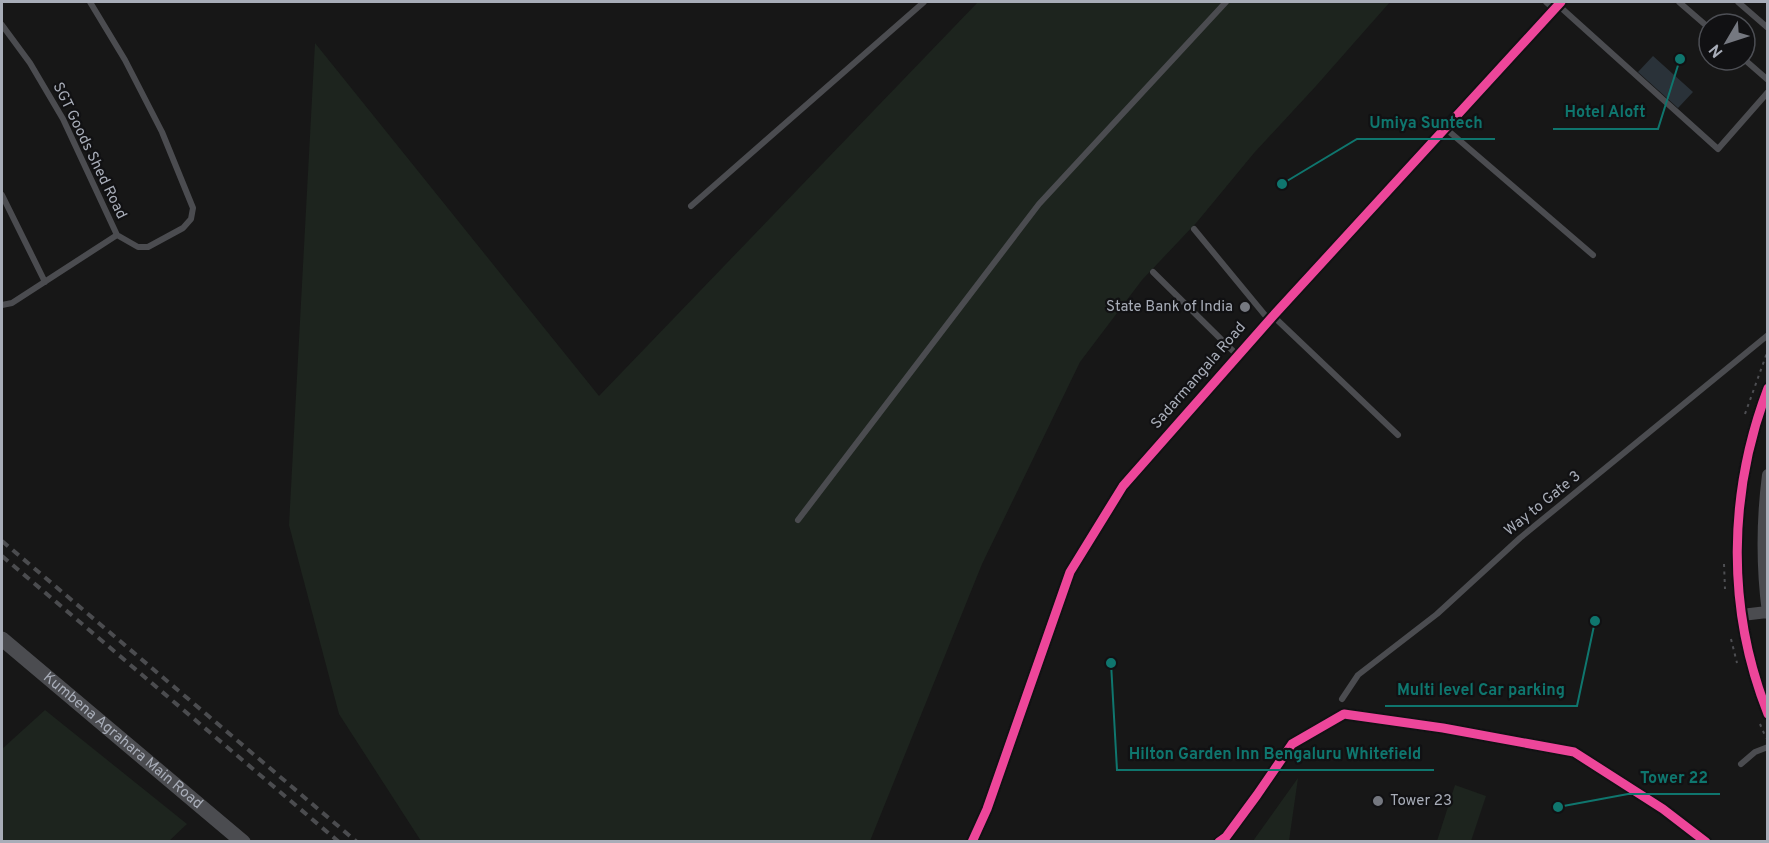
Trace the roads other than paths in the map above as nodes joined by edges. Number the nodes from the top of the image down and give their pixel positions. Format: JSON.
{"nodes":[{"id":1,"x":90,"y":2,"type":"edge"},
{"id":2,"x":924,"y":2,"type":"edge"},
{"id":3,"x":1226,"y":2,"type":"edge"},
{"id":4,"x":1679,"y":2,"type":"edge"},
{"id":5,"x":1738,"y":2,"type":"edge"},
{"id":6,"x":1555,"y":4,"type":"edge"},
{"id":7,"x":1697,"y":18,"type":"edge"},
{"id":8,"x":2,"y":25,"type":"edge"},
{"id":9,"x":1767,"y":28,"type":"edge"},
{"id":10,"x":1767,"y":92,"type":"edge"},
{"id":11,"x":1445,"y":128,"type":"junction"},
{"id":12,"x":2,"y":195,"type":"edge"},
{"id":13,"x":691,"y":206,"type":"dead end"},
{"id":14,"x":1194,"y":229,"type":"dead end"},
{"id":15,"x":117,"y":235,"type":"junction"},
{"id":16,"x":1593,"y":255,"type":"dead end"},
{"id":17,"x":1153,"y":272,"type":"dead end"},
{"id":18,"x":45,"y":282,"type":"junction"},
{"id":19,"x":2,"y":305,"type":"edge"},
{"id":20,"x":1271,"y":318,"type":"junction"},
{"id":21,"x":1767,"y":335,"type":"edge"},
{"id":22,"x":1238,"y":356,"type":"junction"},
{"id":23,"x":1767,"y":388,"type":"edge"},
{"id":24,"x":1398,"y":435,"type":"dead end"},
{"id":25,"x":1767,"y":475,"type":"edge"},
{"id":26,"x":798,"y":520,"type":"dead end"},
{"id":27,"x":1767,"y":613,"type":"edge"},
{"id":28,"x":1742,"y":615,"type":"junction"},
{"id":29,"x":2,"y":639,"type":"edge"},
{"id":30,"x":1342,"y":699,"type":"dead end"},
{"id":31,"x":1767,"y":714,"type":"edge"},
{"id":32,"x":1767,"y":747,"type":"edge"},
{"id":33,"x":1741,"y":764,"type":"dead end"},
{"id":34,"x":239,"y":840,"type":"edge"},
{"id":35,"x":972,"y":842,"type":"edge"},
{"id":36,"x":1219,"y":842,"type":"edge"},
{"id":37,"x":1706,"y":842,"type":"edge"}],
"edges":[{"from":1,"to":15,"type":"lane"},
{"from":2,"to":13,"type":"lane"},
{"from":3,"to":26,"type":"lane"},
{"from":4,"to":7,"type":"lane"},
{"from":5,"to":9,"type":"lane"},
{"from":6,"to":10,"type":"lane"},
{"from":6,"to":11,"type":"street","name":"Sadarmangala Road"},
{"from":8,"to":15,"type":"lane","name":"SGT Goods Shed Road"},
{"from":11,"to":16,"type":"lane"},
{"from":11,"to":20,"type":"street","name":"Sadarmangala Road"},
{"from":12,"to":18,"type":"lane"},
{"from":14,"to":20,"type":"lane"},
{"from":15,"to":18,"type":"lane","name":"SGT Goods Shed Road"},
{"from":17,"to":22,"type":"lane"},
{"from":18,"to":19,"type":"lane","name":"SGT Goods Shed Road"},
{"from":20,"to":22,"type":"street","name":"Sadarmangala Road"},
{"from":20,"to":24,"type":"lane"},
{"from":21,"to":30,"type":"lane","name":"Way to Gate 3"},
{"from":22,"to":35,"type":"street","name":"Sadarmangala Road"},
{"from":23,"to":28,"type":"street"},
{"from":25,"to":27,"type":"street"},
{"from":27,"to":28,"type":"street"},
{"from":28,"to":31,"type":"street"},
{"from":29,"to":34,"type":"street","name":"Kumbena Agrahara Main Road"},
{"from":32,"to":33,"type":"lane"},
{"from":36,"to":37,"type":"street"}]}
